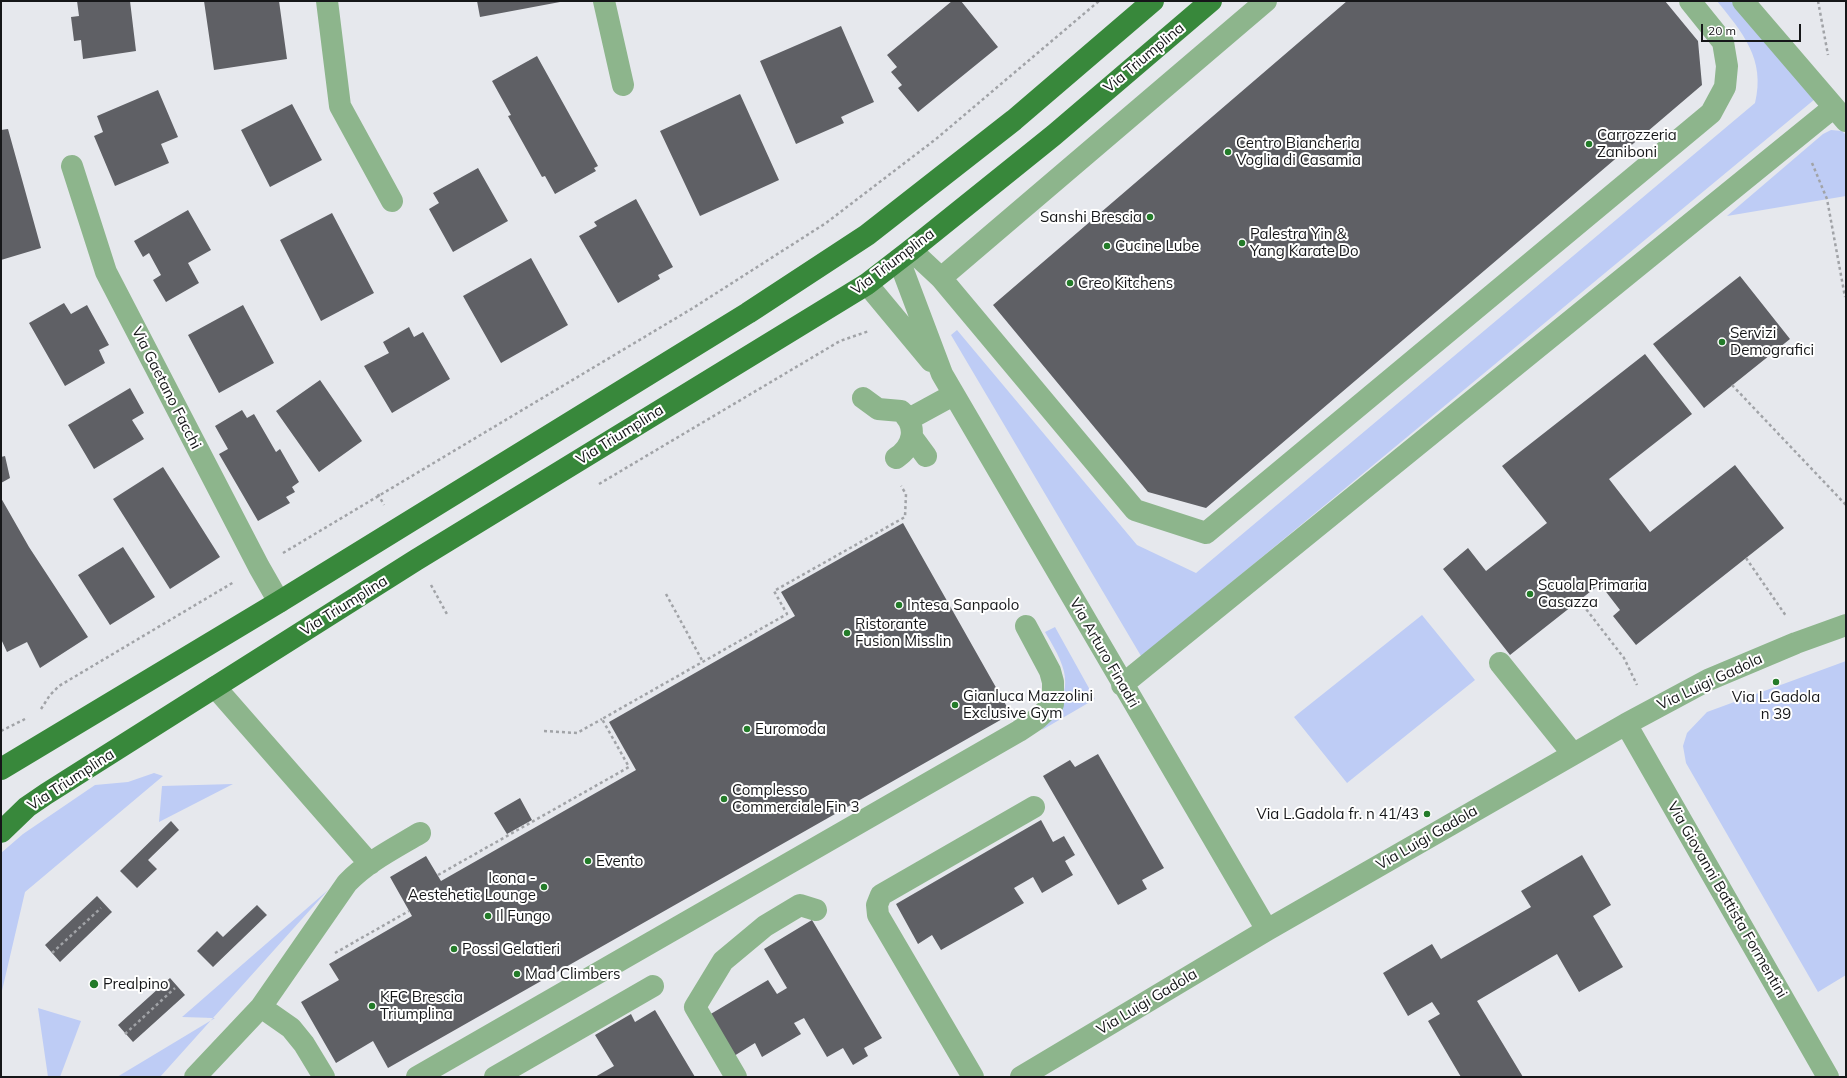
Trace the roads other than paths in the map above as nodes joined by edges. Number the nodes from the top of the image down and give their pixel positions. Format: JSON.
{"nodes":[{"id":1,"x":327,"y":1,"type":"edge"},
{"id":2,"x":604,"y":1,"type":"edge"},
{"id":3,"x":1153,"y":1,"type":"edge"},
{"id":4,"x":1211,"y":1,"type":"edge"},
{"id":5,"x":1266,"y":1,"type":"edge"},
{"id":6,"x":1690,"y":1,"type":"edge"},
{"id":7,"x":1743,"y":1,"type":"edge"},
{"id":8,"x":623,"y":85,"type":"dead end"},
{"id":9,"x":1840,"y":114,"type":"edge"},
{"id":10,"x":72,"y":166,"type":"dead end"},
{"id":11,"x":392,"y":201,"type":"dead end"},
{"id":12,"x":905,"y":255,"type":"junction"},
{"id":13,"x":940,"y":278,"type":"junction"},
{"id":14,"x":867,"y":284,"type":"junction"},
{"id":15,"x":942,"y":374,"type":"junction"},
{"id":16,"x":953,"y":395,"type":"junction"},
{"id":17,"x":863,"y":398,"type":"dead end"},
{"id":18,"x":911,"y":428,"type":"junction"},
{"id":19,"x":926,"y":456,"type":"dead end"},
{"id":20,"x":896,"y":458,"type":"dead end"},
{"id":21,"x":279,"y":602,"type":"junction"},
{"id":22,"x":1846,"y":625,"type":"edge"},
{"id":23,"x":1026,"y":626,"type":"dead end"},
{"id":24,"x":1500,"y":663,"type":"dead end"},
{"id":25,"x":1122,"y":685,"type":"junction"},
{"id":26,"x":215,"y":687,"type":"junction"},
{"id":27,"x":1626,"y":724,"type":"junction"},
{"id":28,"x":1573,"y":754,"type":"junction"},
{"id":29,"x":1,"y":769,"type":"edge"},
{"id":30,"x":1034,"y":807,"type":"dead end"},
{"id":31,"x":1,"y":832,"type":"edge"},
{"id":32,"x":420,"y":833,"type":"dead end"},
{"id":33,"x":370,"y":864,"type":"junction"},
{"id":34,"x":816,"y":910,"type":"dead end"},
{"id":35,"x":1267,"y":930,"type":"junction"},
{"id":36,"x":653,"y":986,"type":"dead end"},
{"id":37,"x":261,"y":1007,"type":"junction"},
{"id":38,"x":195,"y":1077,"type":"edge"},
{"id":39,"x":324,"y":1077,"type":"edge"},
{"id":40,"x":417,"y":1077,"type":"edge"},
{"id":41,"x":495,"y":1077,"type":"edge"},
{"id":42,"x":736,"y":1077,"type":"edge"},
{"id":43,"x":973,"y":1077,"type":"edge"},
{"id":44,"x":1020,"y":1077,"type":"edge"},
{"id":45,"x":1828,"y":1077,"type":"edge"}],
"edges":[{"from":1,"to":11,"type":"street"},
{"from":2,"to":8,"type":"street"},
{"from":3,"to":21,"type":"main road"},
{"from":4,"to":12,"type":"main road","name":"Via Triumplina"},
{"from":5,"to":13,"type":"street"},
{"from":6,"to":13,"type":"street"},
{"from":7,"to":9,"type":"street"},
{"from":9,"to":25,"type":"street"},
{"from":10,"to":21,"type":"street","name":"Via Gaetano Facchi"},
{"from":12,"to":13,"type":"street"},
{"from":12,"to":14,"type":"main road","name":"Via Triumplina"},
{"from":12,"to":15,"type":"street"},
{"from":14,"to":15,"type":"street"},
{"from":14,"to":26,"type":"main road","name":"Via Triumplina"},
{"from":15,"to":16,"type":"street","name":"Via Arturo Finadri"},
{"from":16,"to":18,"type":"street"},
{"from":16,"to":25,"type":"street","name":"Via Arturo Finadri"},
{"from":17,"to":18,"type":"street"},
{"from":18,"to":19,"type":"street"},
{"from":18,"to":20,"type":"street"},
{"from":21,"to":29,"type":"main road"},
{"from":22,"to":27,"type":"street","name":"Via Luigi Gadola"},
{"from":23,"to":40,"type":"street"},
{"from":24,"to":28,"type":"street"},
{"from":25,"to":35,"type":"street","name":"Via Arturo Finadri"},
{"from":26,"to":31,"type":"main road","name":"Via Triumplina"},
{"from":26,"to":33,"type":"street"},
{"from":27,"to":28,"type":"street","name":"Via Luigi Gadola"},
{"from":27,"to":45,"type":"street","name":"Via Giovanni Battista Formentini"},
{"from":28,"to":35,"type":"street","name":"Via Luigi Gadola"},
{"from":30,"to":43,"type":"street"},
{"from":32,"to":33,"type":"street"},
{"from":33,"to":37,"type":"street"},
{"from":34,"to":42,"type":"street"},
{"from":35,"to":44,"type":"street","name":"Via Luigi Gadola"},
{"from":36,"to":41,"type":"street"},
{"from":37,"to":38,"type":"street"},
{"from":37,"to":39,"type":"street"}]}
